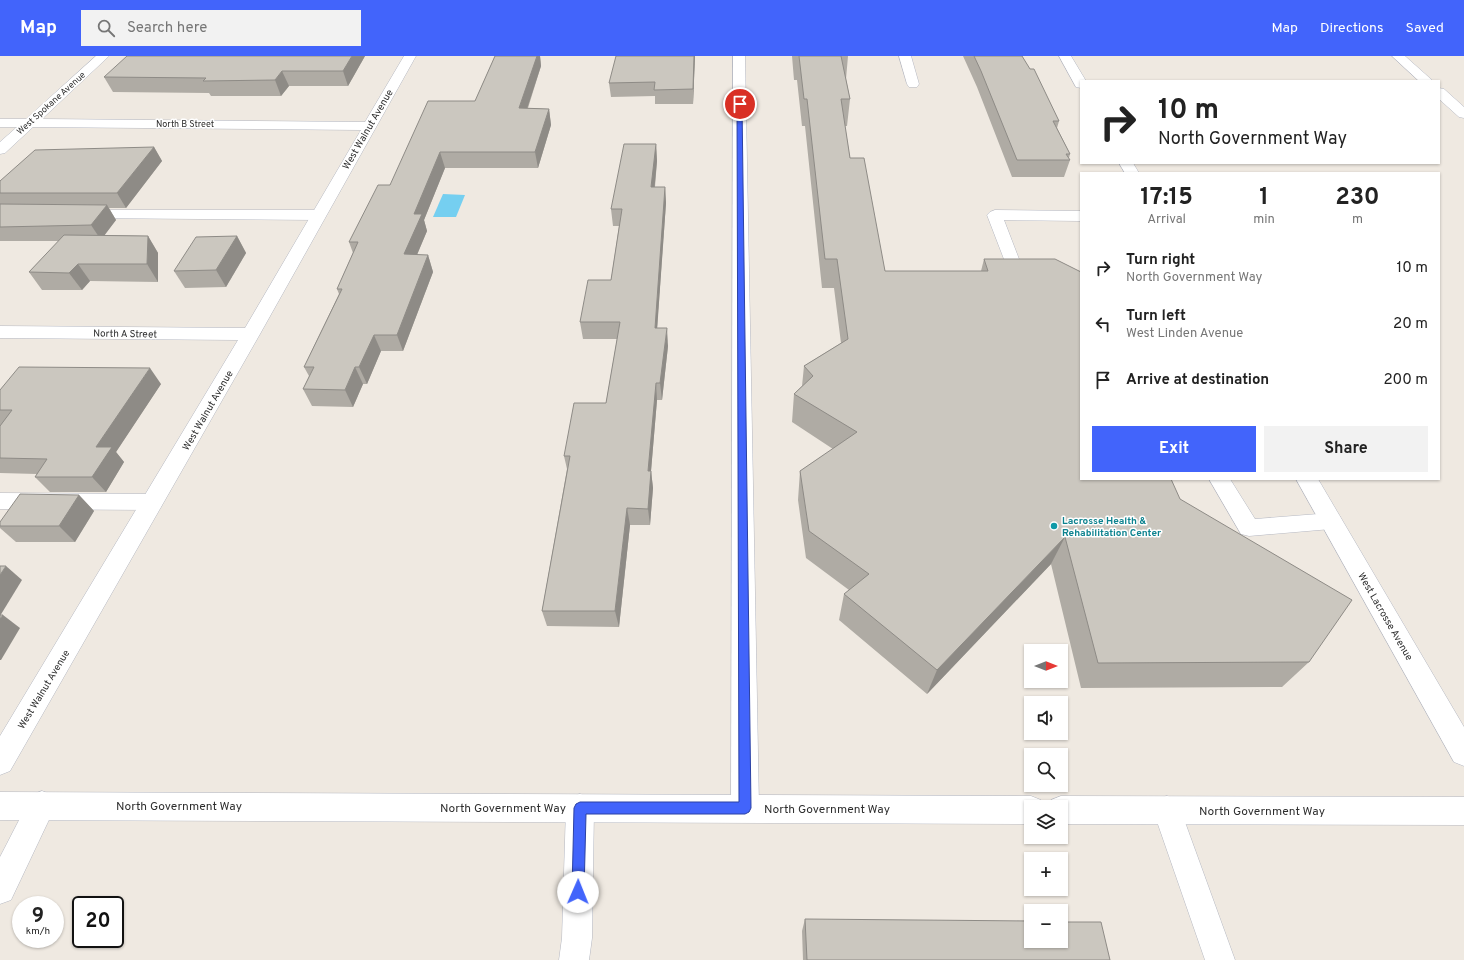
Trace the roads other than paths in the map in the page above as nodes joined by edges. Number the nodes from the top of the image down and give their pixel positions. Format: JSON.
{"nodes":[{"id":1,"x":103,"y":56,"type":"edge"},
{"id":2,"x":410,"y":56,"type":"edge"},
{"id":3,"x":739,"y":56,"type":"edge"},
{"id":4,"x":905,"y":56,"type":"edge"},
{"id":5,"x":1065,"y":56,"type":"edge"},
{"id":6,"x":1398,"y":56,"type":"edge"},
{"id":7,"x":1426,"y":80,"type":"edge"},
{"id":8,"x":1080,"y":82,"type":"edge"},
{"id":9,"x":913,"y":84,"type":"dead end"},
{"id":10,"x":1440,"y":93,"type":"edge"},
{"id":11,"x":1464,"y":114,"type":"edge"},
{"id":12,"x":0,"y":123,"type":"edge"},
{"id":13,"x":30,"y":123,"type":"junction"},
{"id":14,"x":369,"y":126,"type":"junction"},
{"id":15,"x":0,"y":150,"type":"edge"},
{"id":16,"x":72,"y":214,"type":"edge"},
{"id":17,"x":318,"y":215,"type":"junction"},
{"id":18,"x":1080,"y":216,"type":"edge"},
{"id":19,"x":1080,"y":277,"type":"edge"},
{"id":20,"x":0,"y":332,"type":"edge"},
{"id":21,"x":251,"y":334,"type":"junction"},
{"id":22,"x":1220,"y":480,"type":"edge"},
{"id":23,"x":1308,"y":480,"type":"edge"},
{"id":24,"x":0,"y":501,"type":"edge"},
{"id":25,"x":154,"y":502,"type":"junction"},
{"id":26,"x":1331,"y":521,"type":"junction"},
{"id":27,"x":1464,"y":753,"type":"edge"},
{"id":28,"x":0,"y":762,"type":"edge"},
{"id":29,"x":42,"y":805,"type":"junction"},
{"id":30,"x":0,"y":806,"type":"edge"},
{"id":31,"x":580,"y":808,"type":"junction"},
{"id":32,"x":745,"y":808,"type":"junction"},
{"id":33,"x":1024,"y":810,"type":"edge"},
{"id":34,"x":1068,"y":810,"type":"edge"},
{"id":35,"x":1167,"y":810,"type":"junction"},
{"id":36,"x":1464,"y":812,"type":"edge"},
{"id":37,"x":0,"y":889,"type":"edge"},
{"id":38,"x":574,"y":960,"type":"edge"},
{"id":39,"x":1220,"y":960,"type":"edge"}],
"edges":[{"from":1,"to":13,"type":"street","name":"West Spokane Avenue"},
{"from":2,"to":14,"type":"street","name":"West Walnut Avenue"},
{"from":3,"to":32,"type":"street"},
{"from":4,"to":9,"type":"lane"},
{"from":5,"to":8,"type":"street"},
{"from":6,"to":7,"type":"street"},
{"from":10,"to":11,"type":"street"},
{"from":12,"to":13,"type":"street","name":"North B Street"},
{"from":13,"to":14,"type":"street","name":"North B Street"},
{"from":13,"to":15,"type":"street","name":"West Spokane Avenue"},
{"from":14,"to":17,"type":"street","name":"West Walnut Avenue"},
{"from":16,"to":17,"type":"lane"},
{"from":17,"to":21,"type":"street","name":"West Walnut Avenue"},
{"from":18,"to":19,"type":"lane"},
{"from":20,"to":21,"type":"street","name":"North A Street"},
{"from":21,"to":25,"type":"street","name":"West Walnut Avenue"},
{"from":22,"to":26,"type":"lane"},
{"from":23,"to":26,"type":"street","name":"West Lacrosse Avenue"},
{"from":24,"to":25,"type":"lane"},
{"from":25,"to":28,"type":"street","name":"West Walnut Avenue"},
{"from":26,"to":27,"type":"street","name":"West Lacrosse Avenue"},
{"from":29,"to":30,"type":"street","name":"North Government Way"},
{"from":29,"to":31,"type":"street","name":"North Government Way"},
{"from":29,"to":37,"type":"street"},
{"from":31,"to":32,"type":"street","name":"North Government Way"},
{"from":31,"to":38,"type":"lane"},
{"from":32,"to":33,"type":"street","name":"North Government Way"},
{"from":34,"to":35,"type":"street","name":"North Government Way"},
{"from":35,"to":36,"type":"street","name":"North Government Way"},
{"from":35,"to":39,"type":"lane"}]}
